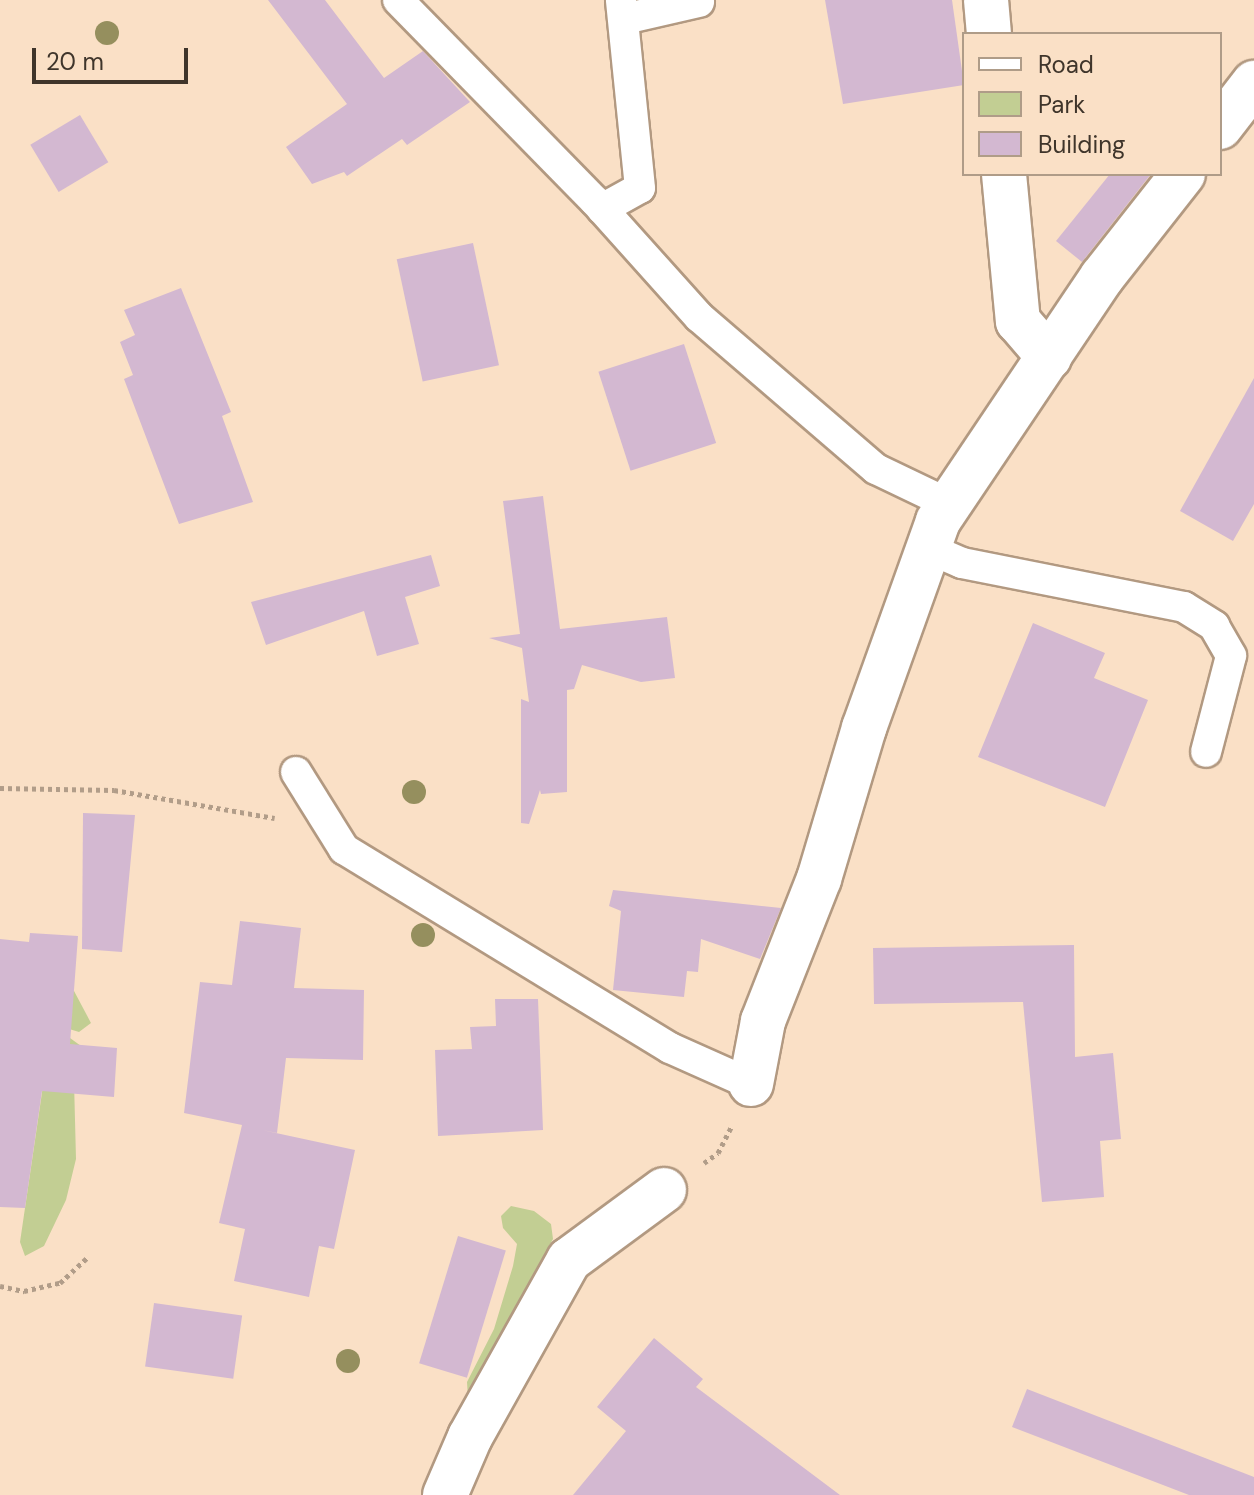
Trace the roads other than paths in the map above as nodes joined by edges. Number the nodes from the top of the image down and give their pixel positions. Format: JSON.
{"nodes":[{"id":1,"x":398,"y":0,"type":"edge"},
{"id":2,"x":986,"y":0,"type":"edge"},
{"id":3,"x":699,"y":2,"type":"dead end"},
{"id":4,"x":622,"y":10,"type":"edge"},
{"id":5,"x":989,"y":32,"type":"edge"},
{"id":6,"x":1254,"y":83,"type":"edge"},
{"id":7,"x":1222,"y":124,"type":"edge"},
{"id":8,"x":1004,"y":176,"type":"edge"},
{"id":9,"x":1181,"y":176,"type":"edge"},
{"id":10,"x":602,"y":209,"type":"junction"},
{"id":11,"x":1049,"y":357,"type":"junction"},
{"id":12,"x":949,"y":504,"type":"junction"},
{"id":13,"x":925,"y":547,"type":"junction"},
{"id":14,"x":1206,"y":752,"type":"dead end"},
{"id":15,"x":296,"y":772,"type":"dead end"},
{"id":16,"x":751,"y":1084,"type":"joint"},
{"id":17,"x":664,"y":1190,"type":"road end"},
{"id":18,"x":445,"y":1495,"type":"edge"}],
"edges":[{"from":1,"to":10,"type":"lane"},
{"from":2,"to":5,"type":"street"},
{"from":3,"to":4,"type":"lane"},
{"from":4,"to":10,"type":"lane"},
{"from":6,"to":7,"type":"street"},
{"from":8,"to":11,"type":"street"},
{"from":9,"to":11,"type":"street"},
{"from":10,"to":12,"type":"lane"},
{"from":11,"to":12,"type":"street"},
{"from":12,"to":13,"type":"street"},
{"from":13,"to":14,"type":"lane"},
{"from":13,"to":16,"type":"street"},
{"from":15,"to":16,"type":"lane"},
{"from":17,"to":18,"type":"street"}]}
